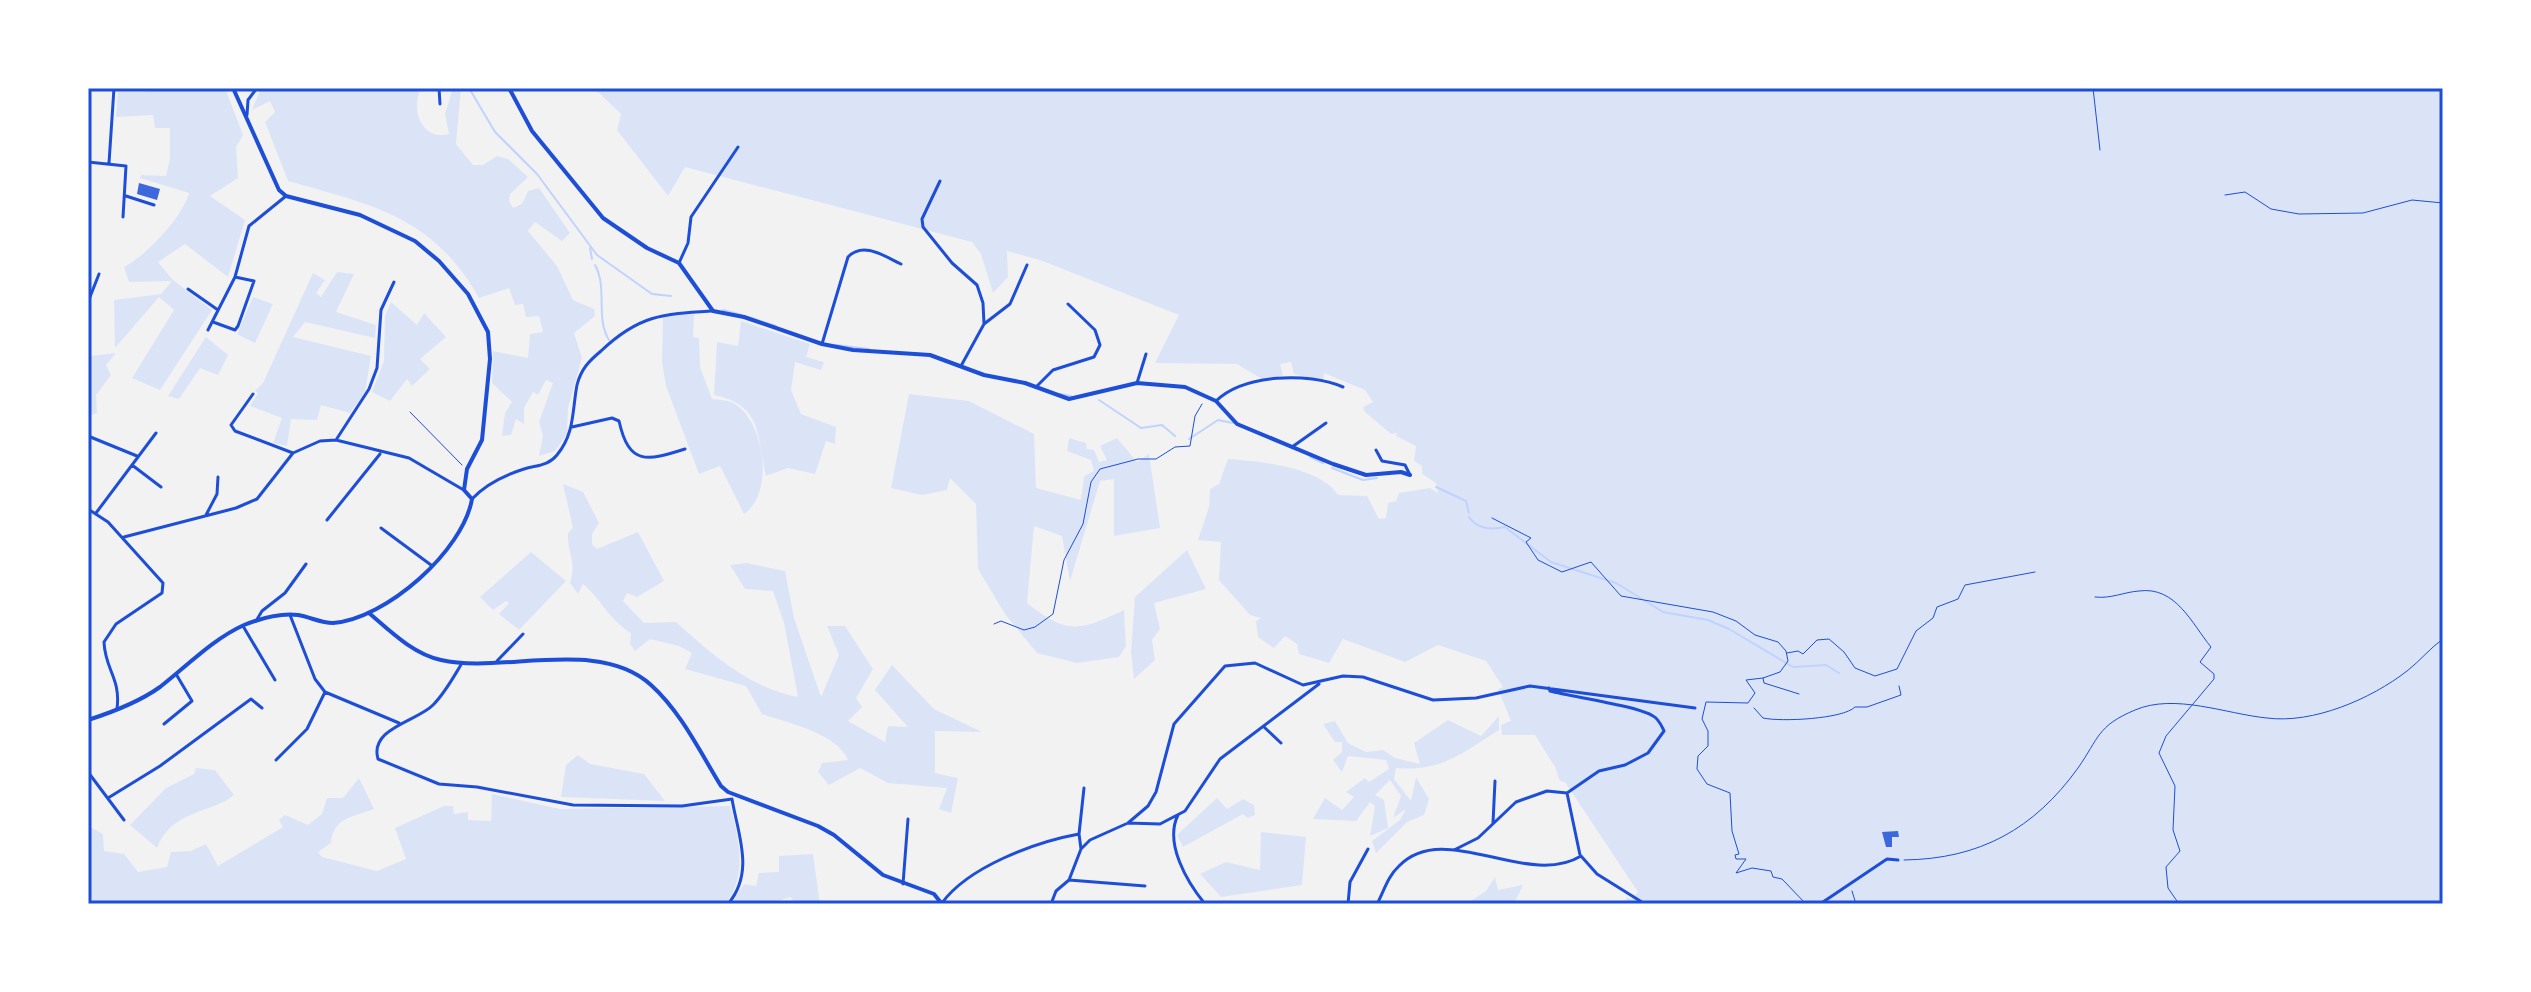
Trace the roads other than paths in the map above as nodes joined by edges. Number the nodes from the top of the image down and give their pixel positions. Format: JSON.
{"nodes":[{"id":1,"x":114,"y":88,"type":"edge"},
{"id":2,"x":233,"y":88,"type":"edge"},
{"id":3,"x":257,"y":88,"type":"edge"},
{"id":4,"x":439,"y":88,"type":"edge"},
{"id":5,"x":509,"y":88,"type":"edge"},
{"id":6,"x":440,"y":104,"type":"dead end"},
{"id":7,"x":247,"y":115,"type":"junction"},
{"id":8,"x":738,"y":147,"type":"dead end"},
{"id":9,"x":88,"y":162,"type":"edge"},
{"id":10,"x":109,"y":163,"type":"junction"},
{"id":11,"x":940,"y":181,"type":"dead end"},
{"id":12,"x":126,"y":196,"type":"junction"},
{"id":13,"x":286,"y":196,"type":"junction"},
{"id":14,"x":154,"y":205,"type":"dead end"},
{"id":15,"x":123,"y":217,"type":"dead end"},
{"id":16,"x":679,"y":263,"type":"junction"},
{"id":17,"x":901,"y":264,"type":"dead end"},
{"id":18,"x":1027,"y":265,"type":"dead end"},
{"id":19,"x":99,"y":274,"type":"dead end"},
{"id":20,"x":235,"y":277,"type":"junction"},
{"id":21,"x":394,"y":282,"type":"dead end"},
{"id":22,"x":188,"y":289,"type":"dead end"},
{"id":23,"x":88,"y":302,"type":"edge"},
{"id":24,"x":1068,"y":304,"type":"dead end"},
{"id":25,"x":218,"y":310,"type":"junction"},
{"id":26,"x":713,"y":311,"type":"junction"},
{"id":27,"x":212,"y":322,"type":"junction"},
{"id":28,"x":984,"y":324,"type":"junction"},
{"id":29,"x":208,"y":330,"type":"dead end"},
{"id":30,"x":822,"y":344,"type":"junction"},
{"id":31,"x":1146,"y":354,"type":"dead end"},
{"id":32,"x":961,"y":366,"type":"junction"},
{"id":33,"x":1137,"y":383,"type":"junction"},
{"id":34,"x":1036,"y":387,"type":"junction"},
{"id":35,"x":1343,"y":387,"type":"dead end"},
{"id":36,"x":253,"y":394,"type":"dead end"},
{"id":37,"x":1213,"y":399,"type":"junction"},
{"id":38,"x":1326,"y":423,"type":"dead end"},
{"id":39,"x":572,"y":427,"type":"junction"},
{"id":40,"x":156,"y":433,"type":"dead end"},
{"id":41,"x":88,"y":436,"type":"edge"},
{"id":42,"x":336,"y":440,"type":"junction"},
{"id":43,"x":1292,"y":447,"type":"junction"},
{"id":44,"x":685,"y":449,"type":"dead end"},
{"id":45,"x":1376,"y":450,"type":"dead end"},
{"id":46,"x":293,"y":453,"type":"junction"},
{"id":47,"x":380,"y":454,"type":"junction"},
{"id":48,"x":137,"y":456,"type":"junction"},
{"id":49,"x":132,"y":465,"type":"junction"},
{"id":50,"x":1410,"y":475,"type":"joint"},
{"id":51,"x":218,"y":477,"type":"dead end"},
{"id":52,"x":161,"y":487,"type":"dead end"},
{"id":53,"x":464,"y":490,"type":"junction"},
{"id":54,"x":472,"y":499,"type":"junction"},
{"id":55,"x":88,"y":509,"type":"edge"},
{"id":56,"x":96,"y":513,"type":"junction"},
{"id":57,"x":206,"y":515,"type":"junction"},
{"id":58,"x":327,"y":520,"type":"dead end"},
{"id":59,"x":381,"y":528,"type":"dead end"},
{"id":60,"x":124,"y":537,"type":"junction"},
{"id":61,"x":306,"y":564,"type":"dead end"},
{"id":62,"x":431,"y":565,"type":"junction"},
{"id":63,"x":369,"y":613,"type":"junction"},
{"id":64,"x":290,"y":615,"type":"junction"},
{"id":65,"x":256,"y":621,"type":"junction"},
{"id":66,"x":243,"y":626,"type":"junction"},
{"id":67,"x":523,"y":634,"type":"dead end"},
{"id":68,"x":497,"y":661,"type":"junction"},
{"id":69,"x":462,"y":663,"type":"junction"},
{"id":70,"x":176,"y":674,"type":"junction"},
{"id":71,"x":275,"y":680,"type":"dead end"},
{"id":72,"x":1322,"y":682,"type":"junction"},
{"id":73,"x":1548,"y":687,"type":"junction"},
{"id":74,"x":325,"y":692,"type":"junction"},
{"id":75,"x":262,"y":708,"type":"dead end"},
{"id":76,"x":1695,"y":708,"type":"dead end"},
{"id":77,"x":117,"y":709,"type":"junction"},
{"id":78,"x":88,"y":720,"type":"edge"},
{"id":79,"x":400,"y":723,"type":"junction"},
{"id":80,"x":164,"y":724,"type":"dead end"},
{"id":81,"x":1264,"y":727,"type":"junction"},
{"id":82,"x":1281,"y":743,"type":"dead end"},
{"id":83,"x":276,"y":760,"type":"dead end"},
{"id":84,"x":88,"y":772,"type":"edge"},
{"id":85,"x":1495,"y":781,"type":"dead end"},
{"id":86,"x":1084,"y":788,"type":"dead end"},
{"id":87,"x":1567,"y":793,"type":"junction"},
{"id":88,"x":732,"y":797,"type":"junction"},
{"id":89,"x":108,"y":798,"type":"junction"},
{"id":90,"x":1178,"y":815,"type":"junction"},
{"id":91,"x":908,"y":819,"type":"dead end"},
{"id":92,"x":124,"y":820,"type":"dead end"},
{"id":93,"x":1128,"y":823,"type":"junction"},
{"id":94,"x":1493,"y":823,"type":"junction"},
{"id":95,"x":1079,"y":834,"type":"junction"},
{"id":96,"x":1081,"y":849,"type":"junction"},
{"id":97,"x":1368,"y":849,"type":"dead end"},
{"id":98,"x":1454,"y":850,"type":"junction"},
{"id":99,"x":1581,"y":856,"type":"junction"},
{"id":100,"x":1898,"y":860,"type":"road end"},
{"id":101,"x":1069,"y":880,"type":"junction"},
{"id":102,"x":903,"y":884,"type":"junction"},
{"id":103,"x":1145,"y":886,"type":"dead end"},
{"id":104,"x":728,"y":904,"type":"edge"},
{"id":105,"x":942,"y":904,"type":"edge"},
{"id":106,"x":1051,"y":904,"type":"edge"},
{"id":107,"x":1205,"y":904,"type":"edge"},
{"id":108,"x":1348,"y":904,"type":"edge"},
{"id":109,"x":1377,"y":904,"type":"edge"},
{"id":110,"x":1645,"y":904,"type":"edge"},
{"id":111,"x":1820,"y":904,"type":"edge"}],
"edges":[{"from":1,"to":10,"type":"street"},
{"from":2,"to":7,"type":"street"},
{"from":3,"to":7,"type":"street"},
{"from":4,"to":6,"type":"street"},
{"from":5,"to":16,"type":"street"},
{"from":7,"to":13,"type":"street"},
{"from":8,"to":16,"type":"street"},
{"from":9,"to":10,"type":"street"},
{"from":10,"to":12,"type":"street"},
{"from":11,"to":28,"type":"street"},
{"from":12,"to":14,"type":"street"},
{"from":12,"to":15,"type":"street"},
{"from":13,"to":20,"type":"street"},
{"from":13,"to":53,"type":"street"},
{"from":16,"to":26,"type":"street"},
{"from":17,"to":30,"type":"street"},
{"from":18,"to":28,"type":"street"},
{"from":19,"to":23,"type":"street"},
{"from":20,"to":25,"type":"street"},
{"from":20,"to":27,"type":"street"},
{"from":21,"to":42,"type":"street"},
{"from":22,"to":25,"type":"street"},
{"from":24,"to":34,"type":"street"},
{"from":25,"to":27,"type":"street"},
{"from":26,"to":30,"type":"street"},
{"from":26,"to":39,"type":"street"},
{"from":27,"to":29,"type":"street"},
{"from":28,"to":32,"type":"street"},
{"from":30,"to":32,"type":"street"},
{"from":31,"to":33,"type":"street"},
{"from":32,"to":34,"type":"street"},
{"from":33,"to":34,"type":"street"},
{"from":33,"to":37,"type":"street"},
{"from":35,"to":37,"type":"street"},
{"from":36,"to":46,"type":"street"},
{"from":37,"to":43,"type":"street"},
{"from":38,"to":43,"type":"street"},
{"from":39,"to":44,"type":"street"},
{"from":39,"to":54,"type":"street"},
{"from":40,"to":48,"type":"street"},
{"from":41,"to":48,"type":"street"},
{"from":42,"to":46,"type":"street"},
{"from":42,"to":47,"type":"street"},
{"from":43,"to":50,"type":"street"},
{"from":45,"to":50,"type":"street"},
{"from":46,"to":57,"type":"street"},
{"from":47,"to":53,"type":"street"},
{"from":47,"to":58,"type":"street"},
{"from":48,"to":49,"type":"street"},
{"from":49,"to":52,"type":"street"},
{"from":49,"to":56,"type":"street"},
{"from":51,"to":57,"type":"street"},
{"from":53,"to":54,"type":"street"},
{"from":54,"to":62,"type":"street"},
{"from":55,"to":56,"type":"street"},
{"from":56,"to":60,"type":"street"},
{"from":57,"to":60,"type":"street"},
{"from":59,"to":62,"type":"street"},
{"from":60,"to":77,"type":"street"},
{"from":61,"to":65,"type":"street"},
{"from":62,"to":63,"type":"street"},
{"from":63,"to":64,"type":"street"},
{"from":63,"to":69,"type":"street"},
{"from":64,"to":65,"type":"street"},
{"from":64,"to":74,"type":"street"},
{"from":65,"to":66,"type":"street"},
{"from":66,"to":70,"type":"street"},
{"from":66,"to":71,"type":"street"},
{"from":67,"to":68,"type":"street"},
{"from":68,"to":69,"type":"street"},
{"from":68,"to":88,"type":"street"},
{"from":69,"to":79,"type":"street"},
{"from":70,"to":77,"type":"street"},
{"from":70,"to":80,"type":"street"},
{"from":72,"to":73,"type":"street"},
{"from":72,"to":81,"type":"street"},
{"from":72,"to":93,"type":"street"},
{"from":73,"to":76,"type":"street"},
{"from":73,"to":87,"type":"street"},
{"from":74,"to":79,"type":"street"},
{"from":74,"to":83,"type":"street"},
{"from":75,"to":89,"type":"street"},
{"from":77,"to":78,"type":"street"},
{"from":79,"to":88,"type":"street"},
{"from":81,"to":82,"type":"street"},
{"from":81,"to":90,"type":"street"},
{"from":84,"to":89,"type":"street"},
{"from":85,"to":94,"type":"street"},
{"from":86,"to":95,"type":"street"},
{"from":87,"to":94,"type":"street"},
{"from":87,"to":99,"type":"street"},
{"from":88,"to":102,"type":"street"},
{"from":88,"to":104,"type":"street"},
{"from":89,"to":92,"type":"street"},
{"from":90,"to":93,"type":"street"},
{"from":90,"to":107,"type":"street"},
{"from":91,"to":102,"type":"street"},
{"from":93,"to":96,"type":"street"},
{"from":94,"to":98,"type":"street"},
{"from":95,"to":96,"type":"street"},
{"from":95,"to":105,"type":"street"},
{"from":96,"to":101,"type":"street"},
{"from":97,"to":108,"type":"street"},
{"from":98,"to":99,"type":"street"},
{"from":98,"to":109,"type":"street"},
{"from":99,"to":110,"type":"street"},
{"from":100,"to":111,"type":"street"},
{"from":101,"to":103,"type":"street"},
{"from":101,"to":106,"type":"street"},
{"from":102,"to":105,"type":"street"}]}
